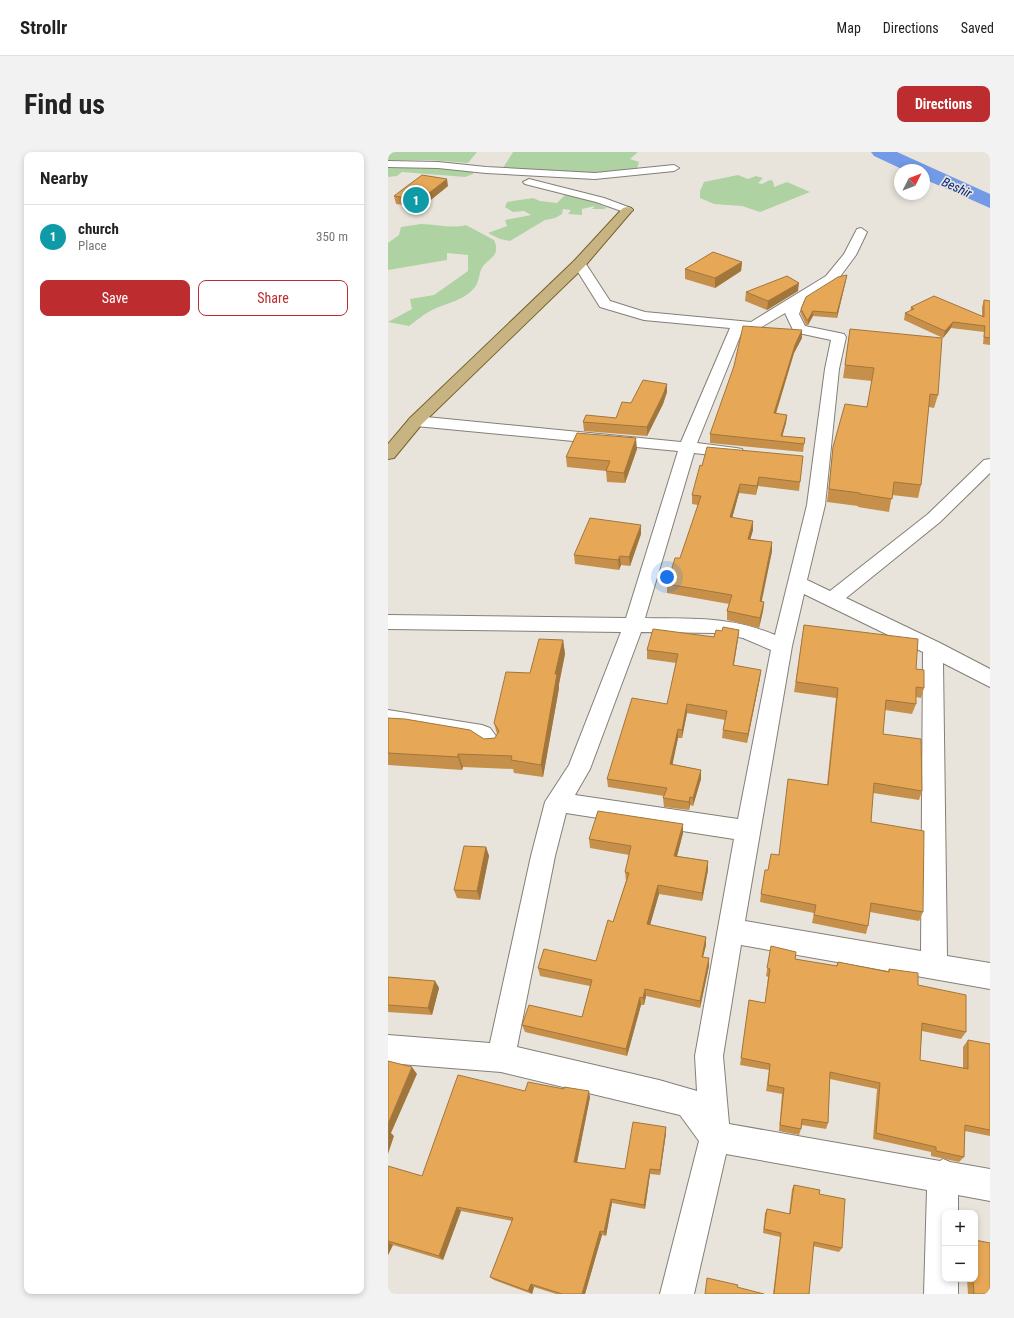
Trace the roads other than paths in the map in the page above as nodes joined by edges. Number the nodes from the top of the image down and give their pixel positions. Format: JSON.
{"nodes":[{"id":1,"x":388,"y":164,"type":"edge"},
{"id":2,"x":674,"y":168,"type":"dead end"},
{"id":3,"x":486,"y":170,"type":"junction"},
{"id":4,"x":627,"y":210,"type":"joint"},
{"id":5,"x":861,"y":232,"type":"dead end"},
{"id":6,"x":579,"y":264,"type":"junction"},
{"id":7,"x":797,"y":301,"type":"junction"},
{"id":8,"x":738,"y":325,"type":"junction"},
{"id":9,"x":416,"y":421,"type":"junction"},
{"id":10,"x":687,"y":448,"type":"junction"},
{"id":11,"x":388,"y":454,"type":"edge"},
{"id":12,"x":750,"y":454,"type":"edge"},
{"id":13,"x":990,"y":464,"type":"edge"},
{"id":14,"x":797,"y":583,"type":"junction"},
{"id":15,"x":832,"y":599,"type":"junction"},
{"id":16,"x":388,"y":622,"type":"edge"},
{"id":17,"x":633,"y":626,"type":"junction"},
{"id":18,"x":782,"y":646,"type":"junction"},
{"id":19,"x":933,"y":648,"type":"junction"},
{"id":20,"x":990,"y":679,"type":"edge"},
{"id":21,"x":388,"y":718,"type":"edge"},
{"id":22,"x":490,"y":743,"type":"edge"},
{"id":23,"x":557,"y":802,"type":"junction"},
{"id":24,"x":748,"y":831,"type":"junction"},
{"id":25,"x":730,"y":931,"type":"junction"},
{"id":26,"x":934,"y":966,"type":"junction"},
{"id":27,"x":990,"y":976,"type":"edge"},
{"id":28,"x":388,"y":1049,"type":"edge"},
{"id":29,"x":501,"y":1058,"type":"junction"},
{"id":30,"x":715,"y":1137,"type":"junction"},
{"id":31,"x":943,"y":1175,"type":"junction"},
{"id":32,"x":990,"y":1185,"type":"edge"},
{"id":33,"x":677,"y":1294,"type":"edge"},
{"id":34,"x":941,"y":1294,"type":"edge"}],
"edges":[{"from":1,"to":3,"type":"street"},
{"from":2,"to":3,"type":"street"},
{"from":3,"to":4,"type":"street"},
{"from":4,"to":6,"type":"main road"},
{"from":5,"to":7,"type":"street"},
{"from":6,"to":8,"type":"street"},
{"from":6,"to":9,"type":"main road"},
{"from":7,"to":8,"type":"street"},
{"from":7,"to":14,"type":"street"},
{"from":8,"to":10,"type":"street"},
{"from":9,"to":10,"type":"street"},
{"from":9,"to":11,"type":"main road"},
{"from":10,"to":12,"type":"street"},
{"from":10,"to":17,"type":"street"},
{"from":13,"to":15,"type":"street"},
{"from":14,"to":15,"type":"street"},
{"from":14,"to":18,"type":"street"},
{"from":15,"to":19,"type":"street"},
{"from":16,"to":17,"type":"street"},
{"from":17,"to":18,"type":"street"},
{"from":17,"to":23,"type":"street"},
{"from":18,"to":24,"type":"street"},
{"from":19,"to":20,"type":"street"},
{"from":19,"to":26,"type":"street"},
{"from":21,"to":22,"type":"street"},
{"from":23,"to":24,"type":"street"},
{"from":23,"to":29,"type":"street"},
{"from":24,"to":25,"type":"street"},
{"from":25,"to":26,"type":"street"},
{"from":25,"to":30,"type":"street"},
{"from":26,"to":27,"type":"street"},
{"from":28,"to":29,"type":"street"},
{"from":29,"to":30,"type":"street"},
{"from":30,"to":31,"type":"street"},
{"from":30,"to":33,"type":"street"},
{"from":31,"to":32,"type":"street"},
{"from":31,"to":34,"type":"street"}]}
